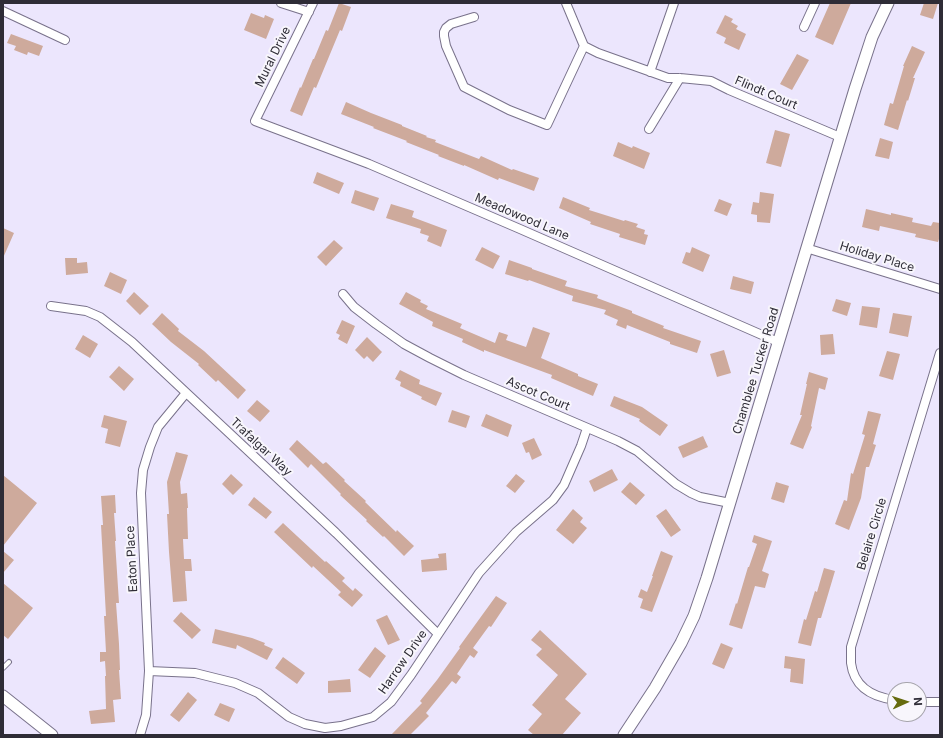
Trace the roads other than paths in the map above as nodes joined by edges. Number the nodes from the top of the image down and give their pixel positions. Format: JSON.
{"nodes":[{"id":1,"x":281,"y":3,"type":"edge"},
{"id":2,"x":313,"y":3,"type":"edge"},
{"id":3,"x":566,"y":3,"type":"edge"},
{"id":4,"x":674,"y":3,"type":"edge"},
{"id":5,"x":815,"y":3,"type":"edge"},
{"id":6,"x":888,"y":3,"type":"edge"},
{"id":7,"x":3,"y":11,"type":"edge"},
{"id":8,"x":309,"y":12,"type":"junction"},
{"id":9,"x":474,"y":17,"type":"dead end"},
{"id":10,"x":804,"y":27,"type":"dead end"},
{"id":11,"x":65,"y":40,"type":"dead end"},
{"id":12,"x":584,"y":46,"type":"junction"},
{"id":13,"x":650,"y":72,"type":"junction"},
{"id":14,"x":680,"y":78,"type":"junction"},
{"id":15,"x":255,"y":121,"type":"joint"},
{"id":16,"x":649,"y":129,"type":"dead end"},
{"id":17,"x":840,"y":137,"type":"junction"},
{"id":18,"x":806,"y":248,"type":"junction"},
{"id":19,"x":940,"y":289,"type":"edge"},
{"id":20,"x":343,"y":294,"type":"dead end"},
{"id":21,"x":51,"y":306,"type":"dead end"},
{"id":22,"x":778,"y":342,"type":"junction"},
{"id":23,"x":940,"y":353,"type":"edge"},
{"id":24,"x":186,"y":393,"type":"junction"},
{"id":25,"x":587,"y":428,"type":"junction"},
{"id":26,"x":730,"y":503,"type":"junction"},
{"id":27,"x":438,"y":634,"type":"junction"},
{"id":28,"x":9,"y":662,"type":"dead end"},
{"id":29,"x":3,"y":668,"type":"edge"},
{"id":30,"x":149,"y":671,"type":"junction"},
{"id":31,"x":3,"y":696,"type":"edge"},
{"id":32,"x":887,"y":698,"type":"edge"},
{"id":33,"x":927,"y":702,"type":"edge"},
{"id":34,"x":940,"y":702,"type":"edge"},
{"id":35,"x":52,"y":735,"type":"edge"},
{"id":36,"x":140,"y":735,"type":"edge"},
{"id":37,"x":624,"y":735,"type":"edge"}],
"edges":[{"from":1,"to":8,"type":"street"},
{"from":2,"to":8,"type":"street","name":"Mural Drive"},
{"from":3,"to":12,"type":"street"},
{"from":4,"to":13,"type":"street"},
{"from":5,"to":10,"type":"street"},
{"from":6,"to":17,"type":"main road","name":"Chamblee Tucker Road"},
{"from":7,"to":11,"type":"street"},
{"from":8,"to":15,"type":"street","name":"Mural Drive"},
{"from":9,"to":12,"type":"street"},
{"from":12,"to":13,"type":"street","name":"Flindt Court"},
{"from":13,"to":14,"type":"street","name":"Flindt Court"},
{"from":14,"to":16,"type":"street"},
{"from":14,"to":17,"type":"street","name":"Flindt Court"},
{"from":15,"to":22,"type":"street","name":"Meadowood Lane"},
{"from":17,"to":18,"type":"main road","name":"Chamblee Tucker Road"},
{"from":18,"to":19,"type":"street","name":"Holiday Place"},
{"from":18,"to":22,"type":"main road","name":"Chamblee Tucker Road"},
{"from":20,"to":25,"type":"street","name":"Ascot Court"},
{"from":21,"to":24,"type":"street","name":"Trafalgar Way"},
{"from":22,"to":26,"type":"main road","name":"Chamblee Tucker Road"},
{"from":23,"to":32,"type":"street","name":"Belaire Circle"},
{"from":24,"to":27,"type":"street","name":"Trafalgar Way"},
{"from":24,"to":30,"type":"street","name":"Eaton Place"},
{"from":25,"to":26,"type":"street","name":"Ascot Court"},
{"from":25,"to":27,"type":"street","name":"Harrow Drive"},
{"from":26,"to":37,"type":"main road","name":"Chamblee Tucker Road"},
{"from":27,"to":30,"type":"street","name":"Harrow Drive"},
{"from":28,"to":29,"type":"lane"},
{"from":30,"to":36,"type":"street","name":"Eaton Place"},
{"from":31,"to":35,"type":"main road"},
{"from":33,"to":34,"type":"street"}]}
